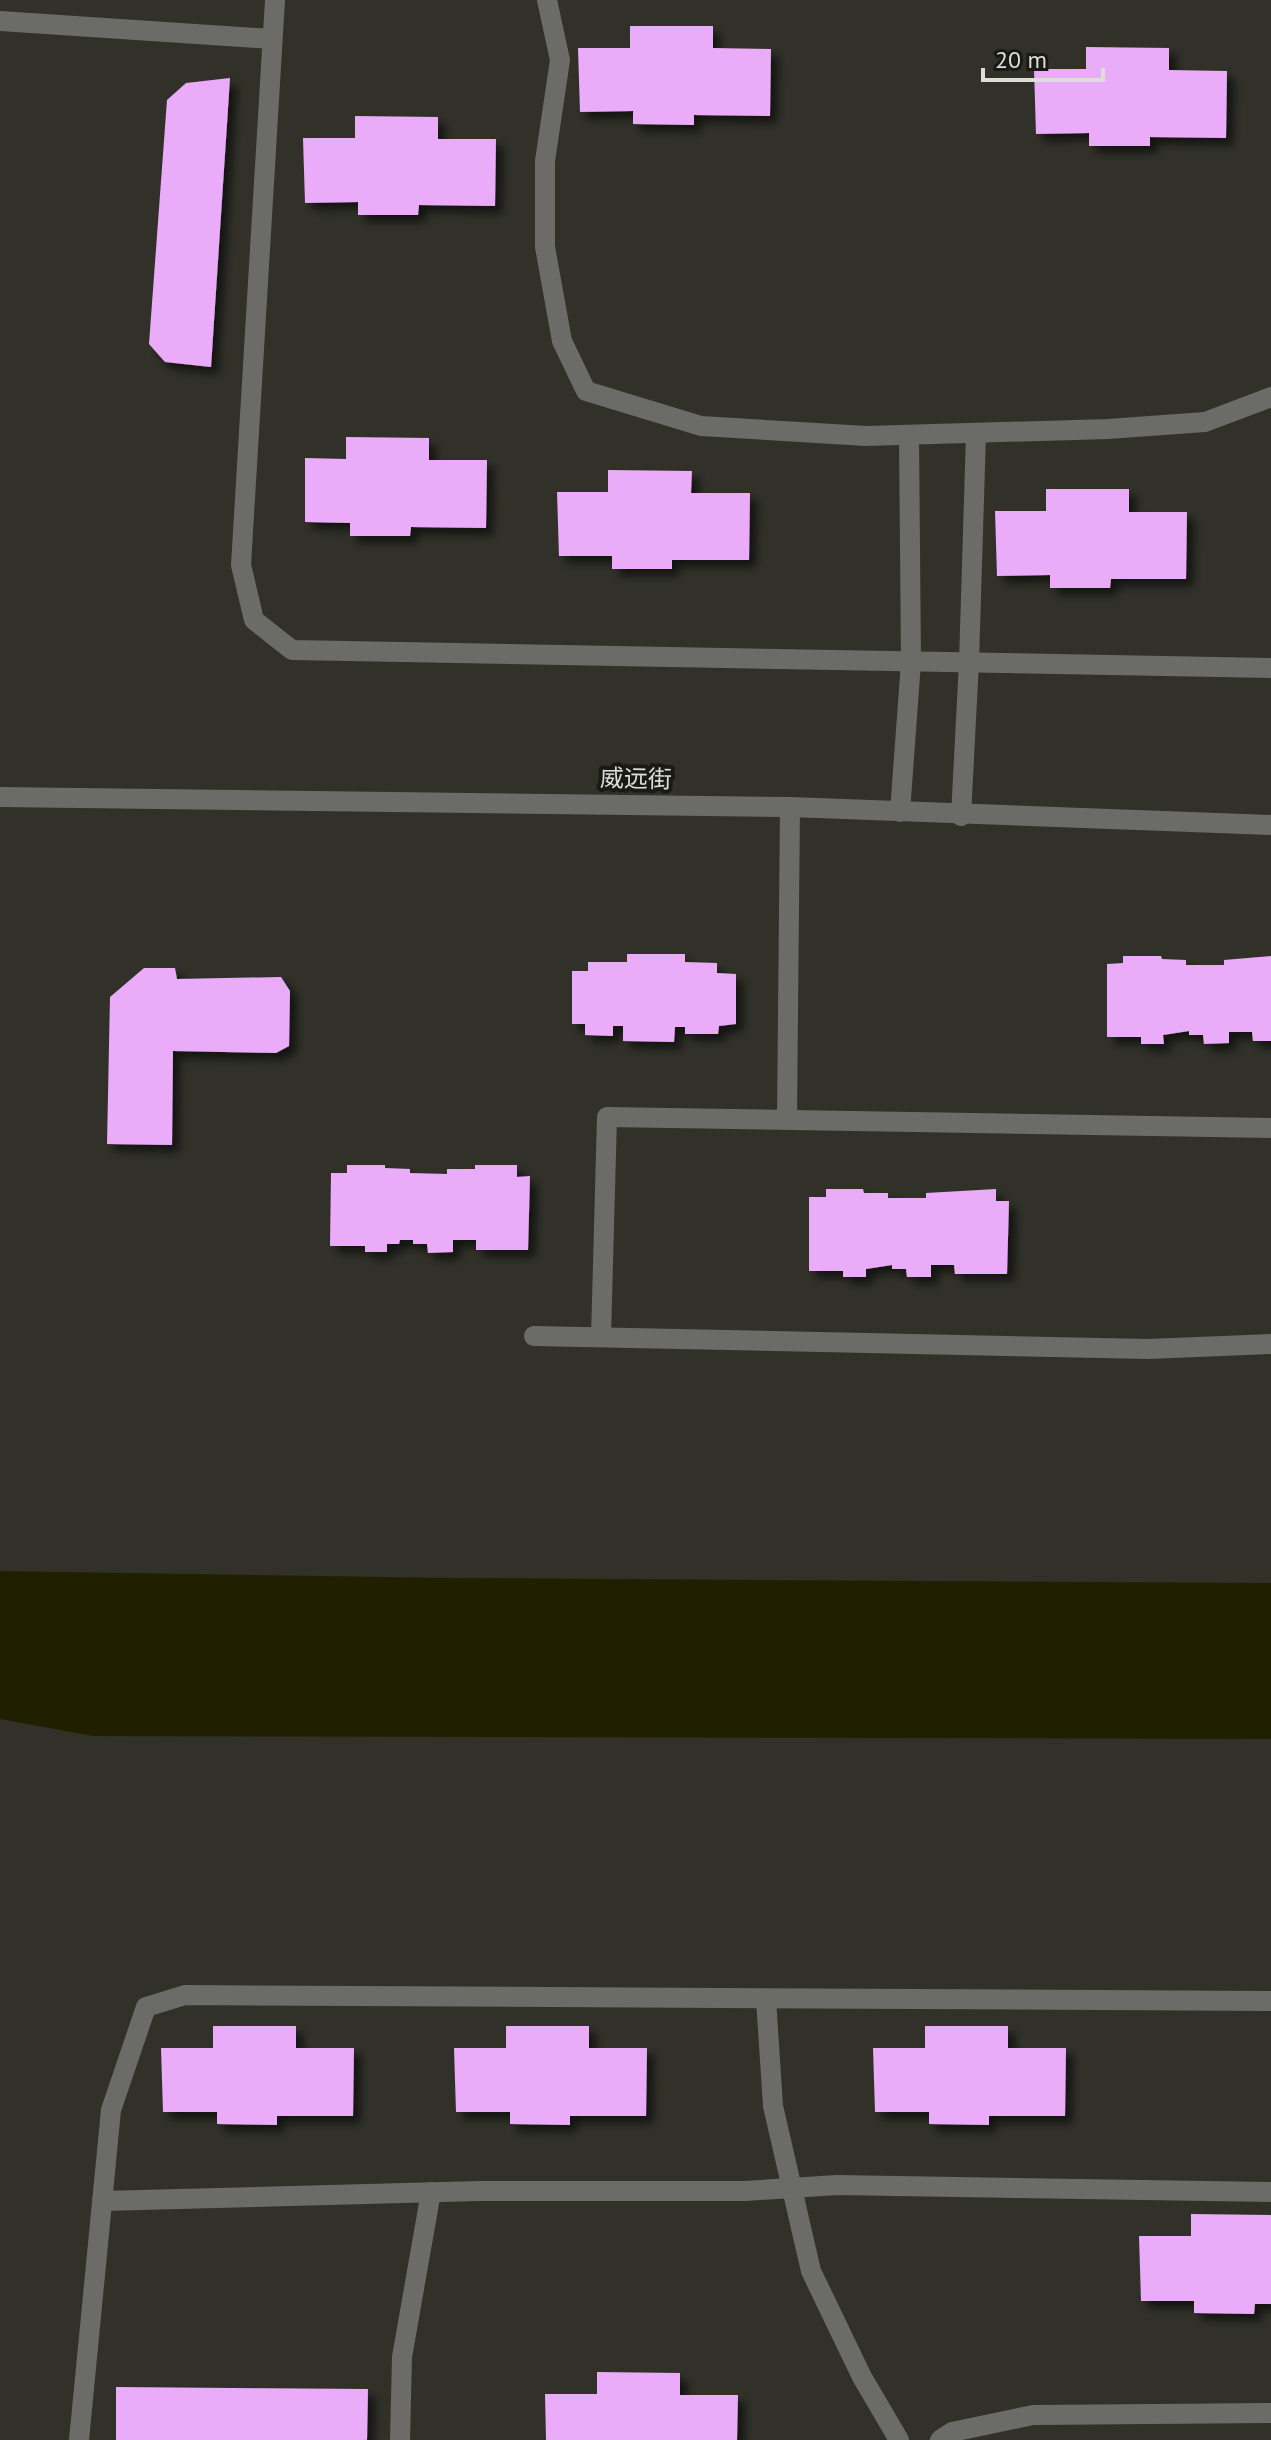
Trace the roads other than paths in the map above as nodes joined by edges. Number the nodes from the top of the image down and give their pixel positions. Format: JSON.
{"nodes":[{"id":1,"x":275,"y":0,"type":"edge"},
{"id":2,"x":547,"y":0,"type":"edge"},
{"id":3,"x":0,"y":21,"type":"edge"},
{"id":4,"x":272,"y":39,"type":"junction"},
{"id":5,"x":1271,"y":397,"type":"edge"},
{"id":6,"x":976,"y":434,"type":"junction"},
{"id":7,"x":909,"y":436,"type":"junction"},
{"id":8,"x":911,"y":662,"type":"junction"},
{"id":9,"x":969,"y":662,"type":"junction"},
{"id":10,"x":1271,"y":668,"type":"edge"},
{"id":11,"x":0,"y":797,"type":"edge"},
{"id":12,"x":790,"y":807,"type":"junction"},
{"id":13,"x":900,"y":812,"type":"junction"},
{"id":14,"x":961,"y":816,"type":"junction"},
{"id":15,"x":1271,"y":825,"type":"edge"},
{"id":16,"x":787,"y":1118,"type":"junction"},
{"id":17,"x":1271,"y":1128,"type":"edge"},
{"id":18,"x":534,"y":1336,"type":"dead end"},
{"id":19,"x":601,"y":1337,"type":"junction"},
{"id":20,"x":1271,"y":1344,"type":"edge"},
{"id":21,"x":766,"y":1999,"type":"junction"},
{"id":22,"x":1271,"y":2001,"type":"edge"},
{"id":23,"x":793,"y":2187,"type":"junction"},
{"id":24,"x":431,"y":2192,"type":"junction"},
{"id":25,"x":1271,"y":2192,"type":"edge"},
{"id":26,"x":102,"y":2201,"type":"junction"},
{"id":27,"x":1271,"y":2413,"type":"edge"},
{"id":28,"x":79,"y":2440,"type":"edge"},
{"id":29,"x":400,"y":2440,"type":"edge"},
{"id":30,"x":899,"y":2440,"type":"edge"},
{"id":31,"x":940,"y":2440,"type":"edge"}],
"edges":[{"from":1,"to":4,"type":"street"},
{"from":2,"to":7,"type":"street"},
{"from":3,"to":4,"type":"street"},
{"from":4,"to":8,"type":"street"},
{"from":5,"to":6,"type":"street"},
{"from":6,"to":7,"type":"street"},
{"from":6,"to":9,"type":"street"},
{"from":7,"to":8,"type":"street"},
{"from":8,"to":9,"type":"street"},
{"from":8,"to":13,"type":"street"},
{"from":9,"to":10,"type":"street"},
{"from":9,"to":14,"type":"street"},
{"from":11,"to":12,"type":"street","name":"威远街"},
{"from":12,"to":13,"type":"street","name":"威远街"},
{"from":12,"to":16,"type":"street"},
{"from":13,"to":14,"type":"street","name":"威远街"},
{"from":14,"to":15,"type":"street","name":"威远街"},
{"from":16,"to":17,"type":"street"},
{"from":16,"to":19,"type":"street"},
{"from":18,"to":19,"type":"street"},
{"from":19,"to":20,"type":"street"},
{"from":21,"to":22,"type":"street"},
{"from":21,"to":23,"type":"street"},
{"from":21,"to":26,"type":"street"},
{"from":23,"to":24,"type":"street"},
{"from":23,"to":25,"type":"street"},
{"from":23,"to":30,"type":"street"},
{"from":24,"to":26,"type":"street"},
{"from":24,"to":29,"type":"street"},
{"from":26,"to":28,"type":"street"},
{"from":27,"to":31,"type":"street"}]}
